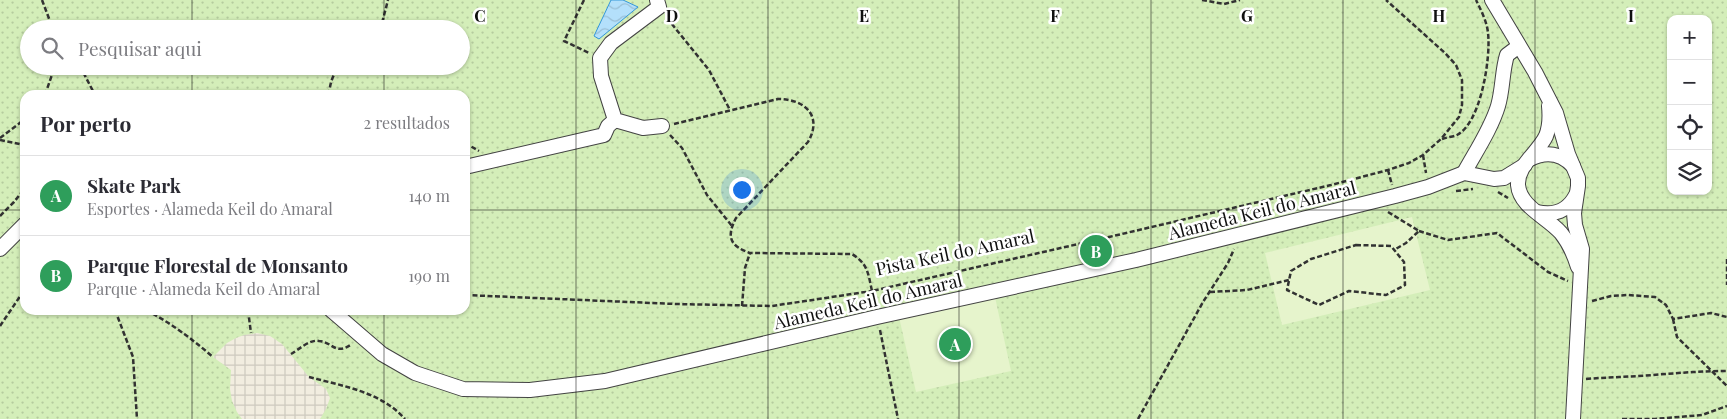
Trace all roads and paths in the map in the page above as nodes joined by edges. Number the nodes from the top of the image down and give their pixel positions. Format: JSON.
{"nodes":[{"id":1,"x":42,"y":0,"type":"edge"},
{"id":2,"x":388,"y":0,"type":"edge"},
{"id":3,"x":584,"y":0,"type":"edge"},
{"id":4,"x":1202,"y":0,"type":"edge"},
{"id":5,"x":1240,"y":0,"type":"edge"},
{"id":6,"x":1386,"y":0,"type":"edge"},
{"id":7,"x":1476,"y":0,"type":"edge"},
{"id":8,"x":1492,"y":0,"type":"edge"},
{"id":9,"x":1391,"y":2,"type":"edge"},
{"id":10,"x":658,"y":4,"type":"edge"},
{"id":11,"x":50,"y":20,"type":"edge"},
{"id":12,"x":383,"y":20,"type":"edge"},
{"id":13,"x":1520,"y":46,"type":"junction"},
{"id":14,"x":600,"y":58,"type":"junction"},
{"id":15,"x":52,"y":75,"type":"edge"},
{"id":16,"x":85,"y":75,"type":"edge"},
{"id":17,"x":334,"y":75,"type":"edge"},
{"id":18,"x":47,"y":90,"type":"edge"},
{"id":19,"x":92,"y":90,"type":"edge"},
{"id":20,"x":329,"y":90,"type":"edge"},
{"id":21,"x":1548,"y":98,"type":"junction"},
{"id":22,"x":730,"y":110,"type":"junction"},
{"id":23,"x":615,"y":120,"type":"junction"},
{"id":24,"x":20,"y":123,"type":"edge"},
{"id":25,"x":662,"y":126,"type":"junction"},
{"id":26,"x":0,"y":139,"type":"edge"},
{"id":27,"x":1441,"y":139,"type":"junction"},
{"id":28,"x":20,"y":143,"type":"edge"},
{"id":29,"x":1528,"y":162,"type":"junction"},
{"id":30,"x":470,"y":166,"type":"edge"},
{"id":31,"x":1576,"y":171,"type":"junction"},
{"id":32,"x":1464,"y":173,"type":"junction"},
{"id":33,"x":1481,"y":188,"type":"dead end"},
{"id":34,"x":1491,"y":189,"type":"dead end"},
{"id":35,"x":1454,"y":192,"type":"dead end"},
{"id":36,"x":20,"y":194,"type":"edge"},
{"id":37,"x":1577,"y":194,"type":"junction"},
{"id":38,"x":1372,"y":202,"type":"junction"},
{"id":39,"x":1514,"y":204,"type":"dead end"},
{"id":40,"x":1537,"y":212,"type":"junction"},
{"id":41,"x":0,"y":216,"type":"edge"},
{"id":42,"x":732,"y":226,"type":"junction"},
{"id":43,"x":20,"y":229,"type":"edge"},
{"id":44,"x":1419,"y":231,"type":"junction"},
{"id":45,"x":1239,"y":236,"type":"junction"},
{"id":46,"x":0,"y":250,"type":"edge"},
{"id":47,"x":1394,"y":250,"type":"junction"},
{"id":48,"x":750,"y":253,"type":"junction"},
{"id":49,"x":1727,"y":259,"type":"edge"},
{"id":50,"x":1576,"y":276,"type":"junction"},
{"id":51,"x":1289,"y":280,"type":"junction"},
{"id":52,"x":1727,"y":285,"type":"edge"},
{"id":53,"x":872,"y":291,"type":"junction"},
{"id":54,"x":1209,"y":292,"type":"junction"},
{"id":55,"x":470,"y":295,"type":"edge"},
{"id":56,"x":20,"y":296,"type":"edge"},
{"id":57,"x":1580,"y":301,"type":"junction"},
{"id":58,"x":742,"y":306,"type":"junction"},
{"id":59,"x":117,"y":315,"type":"edge"},
{"id":60,"x":155,"y":315,"type":"edge"},
{"id":61,"x":249,"y":315,"type":"edge"},
{"id":62,"x":337,"y":315,"type":"edge"},
{"id":63,"x":877,"y":317,"type":"junction"},
{"id":64,"x":1727,"y":317,"type":"edge"},
{"id":65,"x":1673,"y":319,"type":"junction"},
{"id":66,"x":0,"y":326,"type":"edge"},
{"id":67,"x":251,"y":333,"type":"dead end"},
{"id":68,"x":360,"y":336,"type":"junction"},
{"id":69,"x":291,"y":354,"type":"dead end"},
{"id":70,"x":213,"y":358,"type":"dead end"},
{"id":71,"x":1713,"y":371,"type":"junction"},
{"id":72,"x":1727,"y":371,"type":"edge"},
{"id":73,"x":309,"y":377,"type":"dead end"},
{"id":74,"x":1575,"y":381,"type":"junction"},
{"id":75,"x":1727,"y":386,"type":"edge"},
{"id":76,"x":1727,"y":406,"type":"edge"},
{"id":77,"x":1702,"y":415,"type":"junction"},
{"id":78,"x":137,"y":419,"type":"edge"},
{"id":79,"x":405,"y":419,"type":"edge"},
{"id":80,"x":898,"y":419,"type":"edge"},
{"id":81,"x":1138,"y":419,"type":"edge"},
{"id":82,"x":1573,"y":419,"type":"edge"},
{"id":83,"x":1622,"y":419,"type":"edge"},
{"id":84,"x":1701,"y":419,"type":"edge"}],
"edges":[{"from":1,"to":11,"type":"path"},
{"from":2,"to":12,"type":"path"},
{"from":3,"to":14,"type":"path"},
{"from":4,"to":5,"type":"path"},
{"from":6,"to":9,"type":"path"},
{"from":7,"to":27,"type":"path"},
{"from":8,"to":13,"type":"street"},
{"from":9,"to":27,"type":"path"},
{"from":10,"to":14,"type":"street"},
{"from":10,"to":22,"type":"path"},
{"from":13,"to":21,"type":"street"},
{"from":13,"to":32,"type":"street"},
{"from":14,"to":23,"type":"street"},
{"from":15,"to":18,"type":"path"},
{"from":16,"to":19,"type":"path"},
{"from":17,"to":20,"type":"path"},
{"from":21,"to":29,"type":"street"},
{"from":21,"to":31,"type":"street"},
{"from":22,"to":25,"type":"path"},
{"from":22,"to":42,"type":"path"},
{"from":23,"to":25,"type":"street"},
{"from":23,"to":30,"type":"street"},
{"from":24,"to":26,"type":"path"},
{"from":25,"to":42,"type":"path"},
{"from":26,"to":28,"type":"path"},
{"from":27,"to":53,"type":"path","name":"Pista Keil do Amaral"},
{"from":29,"to":31,"type":"street"},
{"from":29,"to":32,"type":"street"},
{"from":29,"to":40,"type":"street"},
{"from":31,"to":37,"type":"street"},
{"from":32,"to":38,"type":"street","name":"Alameda Keil do Amaral"},
{"from":33,"to":35,"type":"path"},
{"from":34,"to":39,"type":"path"},
{"from":36,"to":41,"type":"path"},
{"from":37,"to":40,"type":"street"},
{"from":37,"to":50,"type":"street"},
{"from":38,"to":44,"type":"path"},
{"from":38,"to":45,"type":"street","name":"Alameda Keil do Amaral"},
{"from":40,"to":50,"type":"street"},
{"from":42,"to":48,"type":"path"},
{"from":43,"to":46,"type":"street"},
{"from":44,"to":47,"type":"path"},
{"from":44,"to":50,"type":"path"},
{"from":45,"to":54,"type":"path"},
{"from":45,"to":63,"type":"street","name":"Alameda Keil do Amaral"},
{"from":47,"to":51,"type":"path"},
{"from":47,"to":51,"type":"path"},
{"from":48,"to":53,"type":"path","name":"Pista Keil do Amaral"},
{"from":48,"to":58,"type":"path"},
{"from":49,"to":52,"type":"path"},
{"from":50,"to":57,"type":"street"},
{"from":51,"to":54,"type":"path"},
{"from":53,"to":58,"type":"path"},
{"from":54,"to":81,"type":"path"},
{"from":55,"to":58,"type":"path"},
{"from":56,"to":66,"type":"path"},
{"from":57,"to":65,"type":"path"},
{"from":57,"to":74,"type":"street"},
{"from":59,"to":78,"type":"path"},
{"from":60,"to":70,"type":"path"},
{"from":61,"to":67,"type":"path"},
{"from":62,"to":68,"type":"street","name":"Alameda Keil do Amaral"},
{"from":63,"to":68,"type":"street","name":"Alameda Keil do Amaral"},
{"from":63,"to":80,"type":"path"},
{"from":64,"to":65,"type":"path"},
{"from":65,"to":71,"type":"path"},
{"from":68,"to":69,"type":"path"},
{"from":71,"to":72,"type":"path"},
{"from":71,"to":74,"type":"path"},
{"from":71,"to":75,"type":"path"},
{"from":73,"to":79,"type":"path"},
{"from":74,"to":82,"type":"street"},
{"from":76,"to":77,"type":"path"},
{"from":77,"to":83,"type":"path"},
{"from":77,"to":84,"type":"path"}]}
